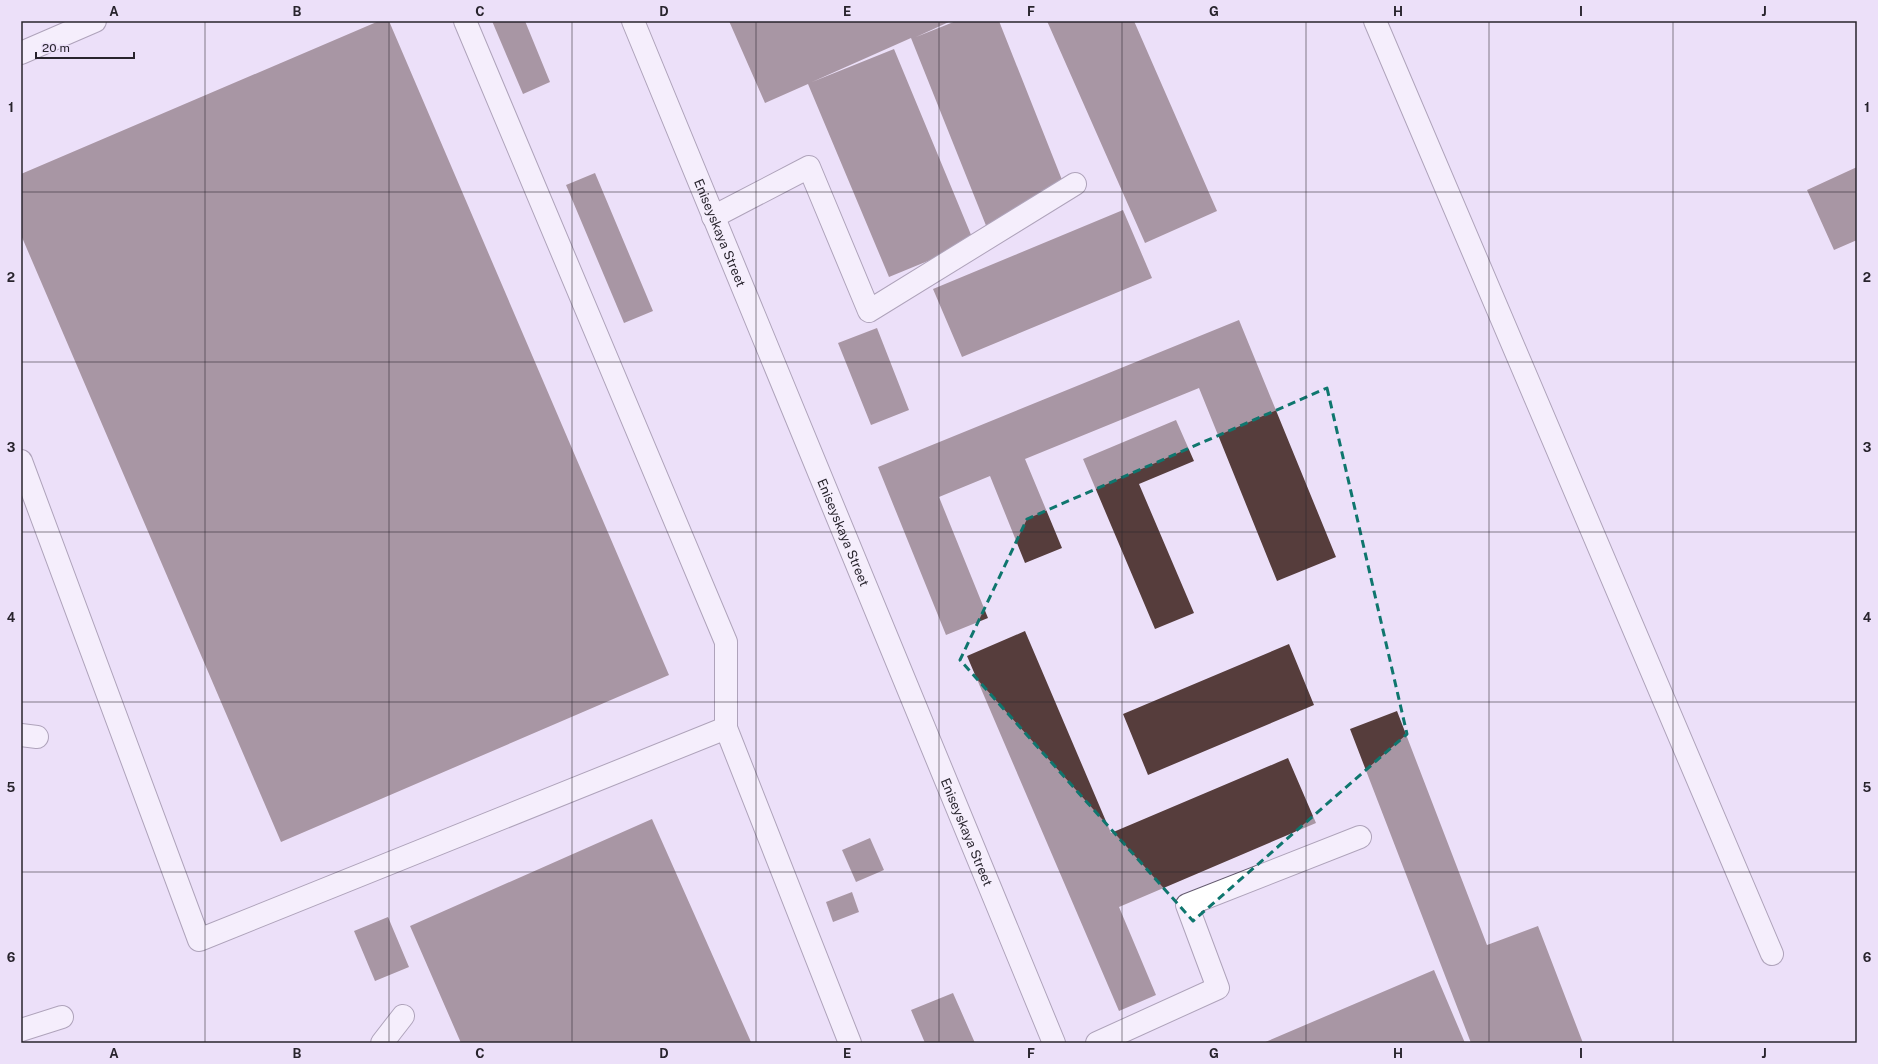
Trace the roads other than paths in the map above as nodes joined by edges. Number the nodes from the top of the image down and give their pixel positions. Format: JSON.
{"nodes":[{"id":1,"x":95,"y":21,"type":"edge"},
{"id":2,"x":465,"y":21,"type":"edge"},
{"id":3,"x":633,"y":21,"type":"edge"},
{"id":4,"x":1375,"y":21,"type":"edge"},
{"id":5,"x":21,"y":53,"type":"edge"},
{"id":6,"x":1075,"y":184,"type":"dead end"},
{"id":7,"x":713,"y":217,"type":"junction"},
{"id":8,"x":21,"y":460,"type":"edge"},
{"id":9,"x":726,"y":728,"type":"junction"},
{"id":10,"x":1360,"y":837,"type":"dead end"},
{"id":11,"x":1772,"y":954,"type":"dead end"},
{"id":12,"x":404,"y":1016,"type":"dead end"},
{"id":13,"x":62,"y":1017,"type":"dead end"},
{"id":14,"x":21,"y":1030,"type":"edge"},
{"id":15,"x":382,"y":1043,"type":"edge"},
{"id":16,"x":850,"y":1043,"type":"edge"},
{"id":17,"x":1054,"y":1043,"type":"edge"},
{"id":18,"x":1097,"y":1043,"type":"edge"}],
"edges":[{"from":1,"to":5,"type":"street"},
{"from":2,"to":9,"type":"street"},
{"from":3,"to":7,"type":"street","name":"Eniseyskaya Street"},
{"from":4,"to":11,"type":"street"},
{"from":6,"to":7,"type":"street"},
{"from":7,"to":17,"type":"street","name":"Eniseyskaya Street"},
{"from":8,"to":9,"type":"street"},
{"from":9,"to":16,"type":"street"},
{"from":10,"to":18,"type":"street"},
{"from":12,"to":15,"type":"street"},
{"from":13,"to":14,"type":"street"}]}
